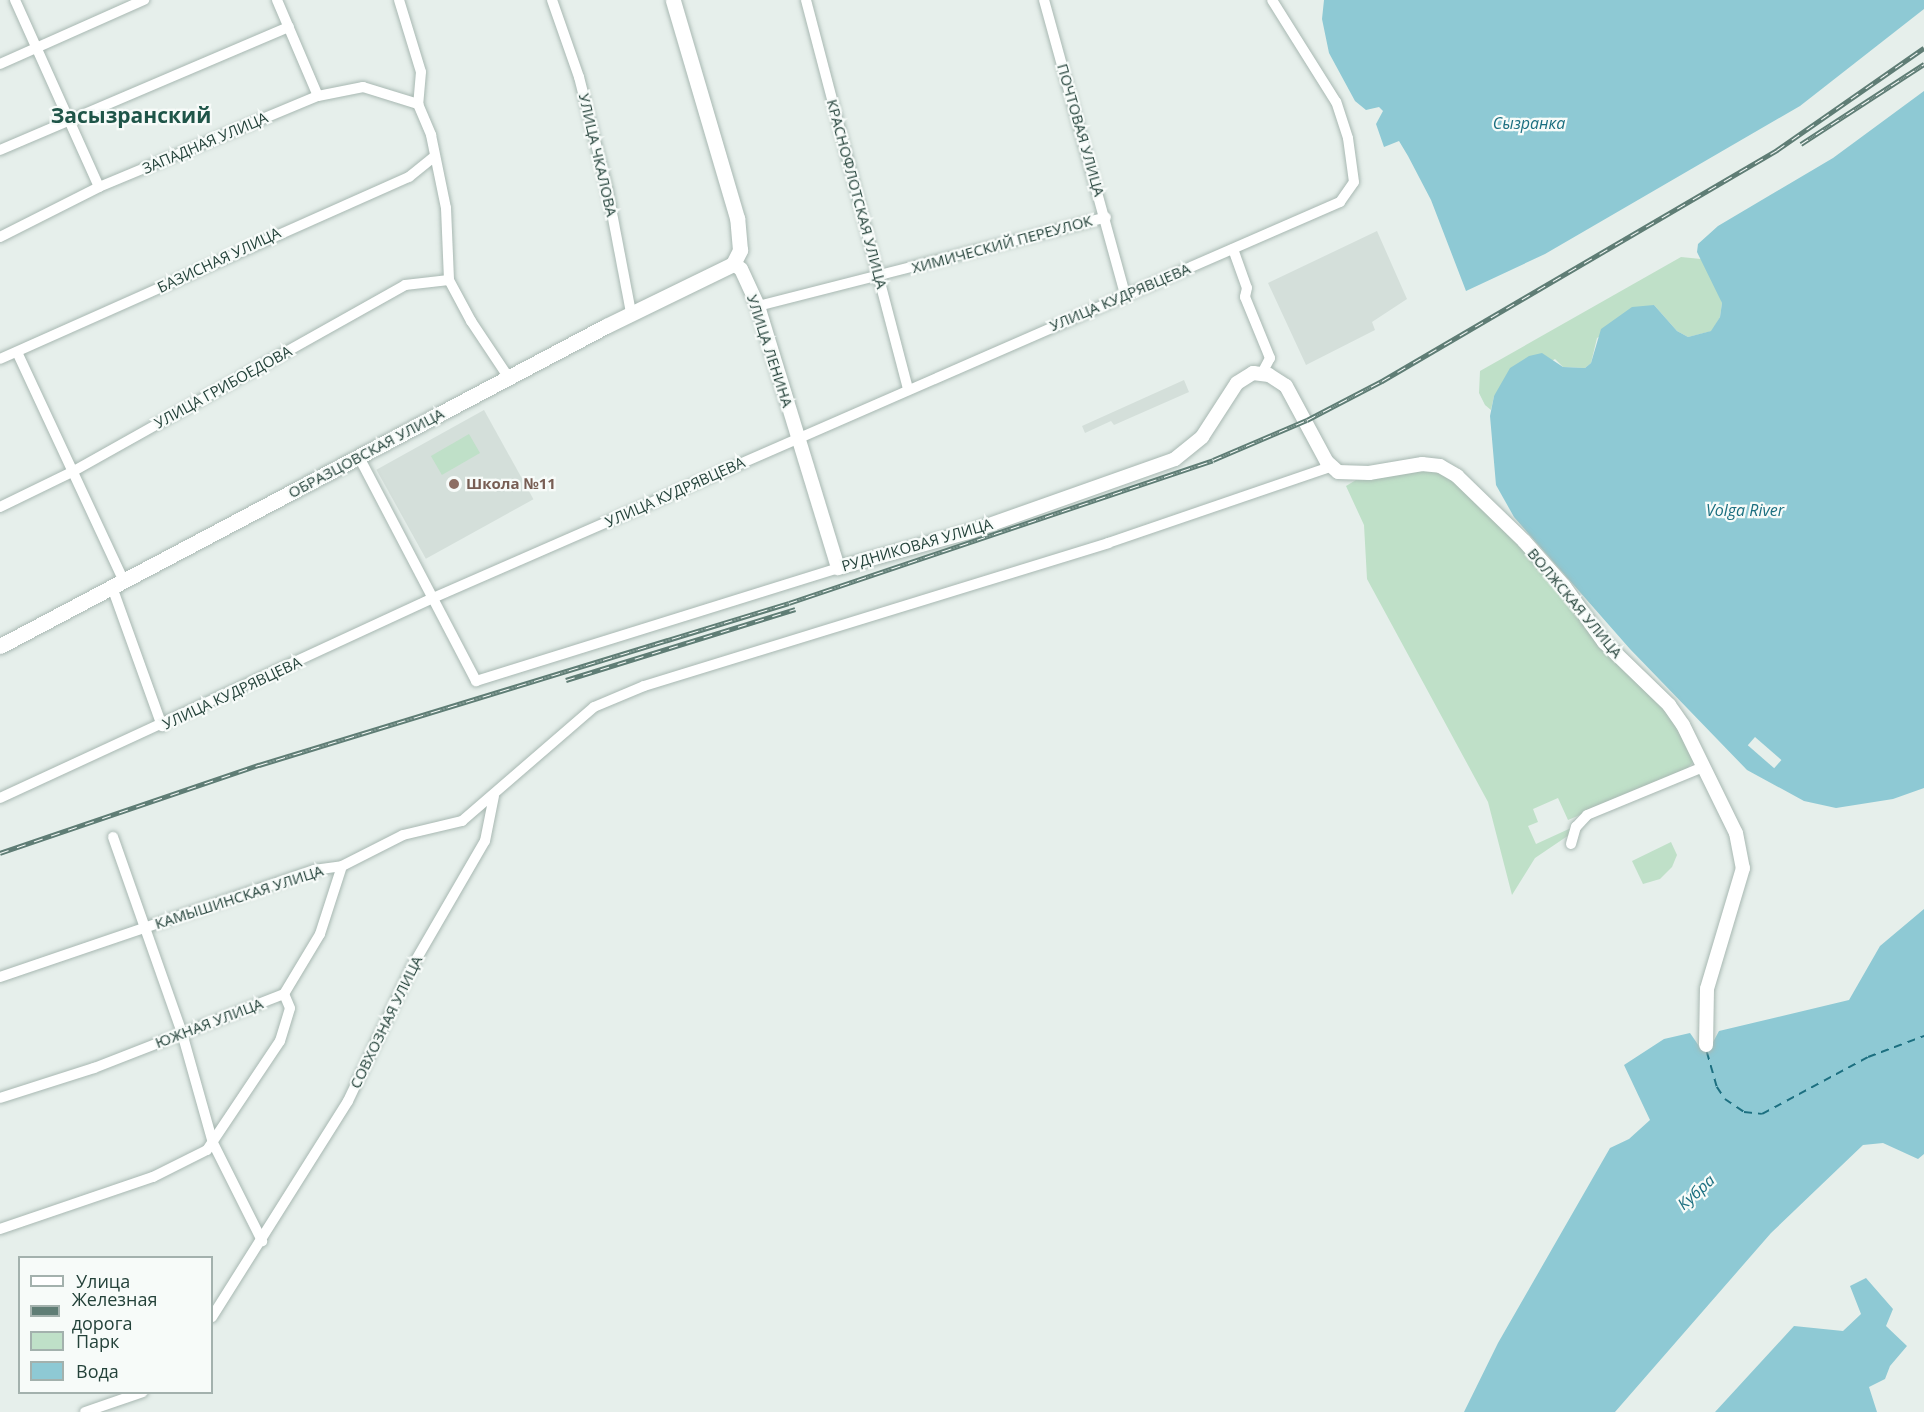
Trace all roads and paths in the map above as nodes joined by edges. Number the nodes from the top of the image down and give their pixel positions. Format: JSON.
{"nodes":[{"id":1,"x":15,"y":0,"type":"edge"},
{"id":2,"x":144,"y":0,"type":"edge"},
{"id":3,"x":277,"y":0,"type":"edge"},
{"id":4,"x":399,"y":0,"type":"edge"},
{"id":5,"x":552,"y":0,"type":"edge"},
{"id":6,"x":673,"y":0,"type":"edge"},
{"id":7,"x":806,"y":0,"type":"edge"},
{"id":8,"x":1044,"y":0,"type":"edge"},
{"id":9,"x":1272,"y":0,"type":"edge"},
{"id":10,"x":289,"y":27,"type":"junction"},
{"id":11,"x":36,"y":49,"type":"junction"},
{"id":12,"x":0,"y":64,"type":"edge"},
{"id":13,"x":318,"y":96,"type":"junction"},
{"id":14,"x":418,"y":104,"type":"junction"},
{"id":15,"x":70,"y":121,"type":"junction"},
{"id":16,"x":0,"y":150,"type":"edge"},
{"id":17,"x":435,"y":156,"type":"junction"},
{"id":18,"x":99,"y":187,"type":"junction"},
{"id":19,"x":1106,"y":217,"type":"junction"},
{"id":20,"x":0,"y":237,"type":"edge"},
{"id":21,"x":1233,"y":249,"type":"junction"},
{"id":22,"x":733,"y":264,"type":"junction"},
{"id":23,"x":878,"y":276,"type":"junction"},
{"id":24,"x":449,"y":280,"type":"junction"},
{"id":25,"x":1125,"y":295,"type":"junction"},
{"id":26,"x":758,"y":306,"type":"junction"},
{"id":27,"x":630,"y":314,"type":"junction"},
{"id":28,"x":17,"y":352,"type":"junction"},
{"id":29,"x":0,"y":359,"type":"edge"},
{"id":30,"x":1262,"y":373,"type":"junction"},
{"id":31,"x":509,"y":378,"type":"junction"},
{"id":32,"x":908,"y":388,"type":"junction"},
{"id":33,"x":797,"y":439,"type":"junction"},
{"id":34,"x":359,"y":457,"type":"junction"},
{"id":35,"x":1330,"y":467,"type":"junction"},
{"id":36,"x":72,"y":472,"type":"junction"},
{"id":37,"x":0,"y":507,"type":"edge"},
{"id":38,"x":838,"y":568,"type":"junction"},
{"id":39,"x":118,"y":584,"type":"junction"},
{"id":40,"x":433,"y":598,"type":"junction"},
{"id":41,"x":0,"y":646,"type":"edge"},
{"id":42,"x":162,"y":726,"type":"junction"},
{"id":43,"x":1703,"y":767,"type":"junction"},
{"id":44,"x":494,"y":795,"type":"junction"},
{"id":45,"x":0,"y":798,"type":"edge"},
{"id":46,"x":113,"y":837,"type":"dead end"},
{"id":47,"x":1571,"y":844,"type":"dead end"},
{"id":48,"x":342,"y":866,"type":"junction"},
{"id":49,"x":145,"y":928,"type":"junction"},
{"id":50,"x":0,"y":978,"type":"edge"},
{"id":51,"x":284,"y":994,"type":"junction"},
{"id":52,"x":182,"y":1033,"type":"junction"},
{"id":53,"x":1706,"y":1045,"type":"dead end"},
{"id":54,"x":0,"y":1098,"type":"edge"},
{"id":55,"x":213,"y":1143,"type":"junction"},
{"id":56,"x":0,"y":1229,"type":"edge"},
{"id":57,"x":262,"y":1241,"type":"junction"},
{"id":58,"x":213,"y":1315,"type":"edge"},
{"id":59,"x":137,"y":1394,"type":"edge"},
{"id":60,"x":85,"y":1412,"type":"edge"}],
"edges":[{"from":1,"to":11,"type":"street"},
{"from":2,"to":11,"type":"street"},
{"from":3,"to":10,"type":"street"},
{"from":4,"to":14,"type":"street"},
{"from":5,"to":27,"type":"street","name":"УЛИЦА ЧКАЛОВА"},
{"from":6,"to":22,"type":"main road"},
{"from":7,"to":23,"type":"street","name":"КРАСНОФЛОТСКАЯ УЛИЦА"},
{"from":8,"to":19,"type":"street","name":"ПОЧТОВАЯ УЛИЦА"},
{"from":9,"to":21,"type":"street","name":"УЛИЦА КУДРЯВЦЕВА"},
{"from":10,"to":13,"type":"street"},
{"from":10,"to":15,"type":"street"},
{"from":11,"to":12,"type":"street"},
{"from":11,"to":15,"type":"street"},
{"from":13,"to":14,"type":"street","name":"ЗАПАДНАЯ УЛИЦА"},
{"from":13,"to":18,"type":"street","name":"ЗАПАДНАЯ УЛИЦА"},
{"from":14,"to":17,"type":"street"},
{"from":15,"to":16,"type":"street"},
{"from":15,"to":18,"type":"street"},
{"from":17,"to":24,"type":"street"},
{"from":17,"to":28,"type":"street","name":"БАЗИСНАЯ УЛИЦА"},
{"from":18,"to":20,"type":"street","name":"ЗАПАДНАЯ УЛИЦА"},
{"from":19,"to":23,"type":"street","name":"ХИМИЧЕСКИЙ ПЕРЕУЛОК"},
{"from":19,"to":25,"type":"street","name":"ПОЧТОВАЯ УЛИЦА"},
{"from":21,"to":25,"type":"street","name":"УЛИЦА КУДРЯВЦЕВА"},
{"from":21,"to":30,"type":"street"},
{"from":22,"to":26,"type":"street","name":"УЛИЦА ЛЕНИНА"},
{"from":22,"to":27,"type":"main road","name":"ОБРАЗЦОВСКАЯ УЛИЦА"},
{"from":23,"to":26,"type":"street","name":"ХИМИЧЕСКИЙ ПЕРЕУЛОК"},
{"from":23,"to":32,"type":"street","name":"КРАСНОФЛОТСКАЯ УЛИЦА"},
{"from":24,"to":31,"type":"street"},
{"from":24,"to":36,"type":"street","name":"УЛИЦА ГРИБОЕДОВА"},
{"from":25,"to":32,"type":"street","name":"УЛИЦА КУДРЯВЦЕВА"},
{"from":26,"to":33,"type":"street","name":"УЛИЦА ЛЕНИНА"},
{"from":27,"to":31,"type":"main road","name":"ОБРАЗЦОВСКАЯ УЛИЦА"},
{"from":28,"to":29,"type":"street","name":"БАЗИСНАЯ УЛИЦА"},
{"from":28,"to":36,"type":"street"},
{"from":30,"to":35,"type":"street"},
{"from":30,"to":38,"type":"street","name":"РУДНИКОВАЯ УЛИЦА"},
{"from":31,"to":34,"type":"main road","name":"ОБРАЗЦОВСКАЯ УЛИЦА"},
{"from":32,"to":33,"type":"street","name":"УЛИЦА КУДРЯВЦЕВА"},
{"from":33,"to":38,"type":"street","name":"УЛИЦА ЛЕНИНА"},
{"from":33,"to":40,"type":"street","name":"УЛИЦА КУДРЯВЦЕВА"},
{"from":34,"to":39,"type":"main road","name":"ОБРАЗЦОВСКАЯ УЛИЦА"},
{"from":34,"to":40,"type":"street"},
{"from":35,"to":43,"type":"street","name":"ВОЛЖСКАЯ УЛИЦА"},
{"from":35,"to":44,"type":"street","name":"КАМЫШИНСКАЯ УЛИЦА"},
{"from":36,"to":37,"type":"street","name":"УЛИЦА ГРИБОЕДОВА"},
{"from":36,"to":39,"type":"street"},
{"from":38,"to":40,"type":"street","name":"РУДНИКОВАЯ УЛИЦА"},
{"from":39,"to":41,"type":"main road","name":"ОБРАЗЦОВСКАЯ УЛИЦА"},
{"from":39,"to":42,"type":"street"},
{"from":40,"to":42,"type":"street","name":"УЛИЦА КУДРЯВЦЕВА"},
{"from":42,"to":45,"type":"street","name":"УЛИЦА КУДРЯВЦЕВА"},
{"from":43,"to":47,"type":"street"},
{"from":43,"to":53,"type":"street","name":"ВОЛЖСКАЯ УЛИЦА"},
{"from":44,"to":48,"type":"street","name":"КАМЫШИНСКАЯ УЛИЦА"},
{"from":44,"to":57,"type":"street","name":"СОВХОЗНАЯ УЛИЦА"},
{"from":46,"to":49,"type":"street"},
{"from":48,"to":49,"type":"street","name":"КАМЫШИНСКАЯ УЛИЦА"},
{"from":48,"to":51,"type":"street"},
{"from":49,"to":50,"type":"street","name":"КАМЫШИНСКАЯ УЛИЦА"},
{"from":49,"to":52,"type":"street"},
{"from":51,"to":52,"type":"street","name":"ЮЖНАЯ УЛИЦА"},
{"from":51,"to":55,"type":"street"},
{"from":52,"to":54,"type":"street","name":"ЮЖНАЯ УЛИЦА"},
{"from":52,"to":55,"type":"street"},
{"from":55,"to":56,"type":"street"},
{"from":55,"to":57,"type":"street"},
{"from":57,"to":58,"type":"street","name":"СОВХОЗНАЯ УЛИЦА"},
{"from":59,"to":60,"type":"street"}]}
